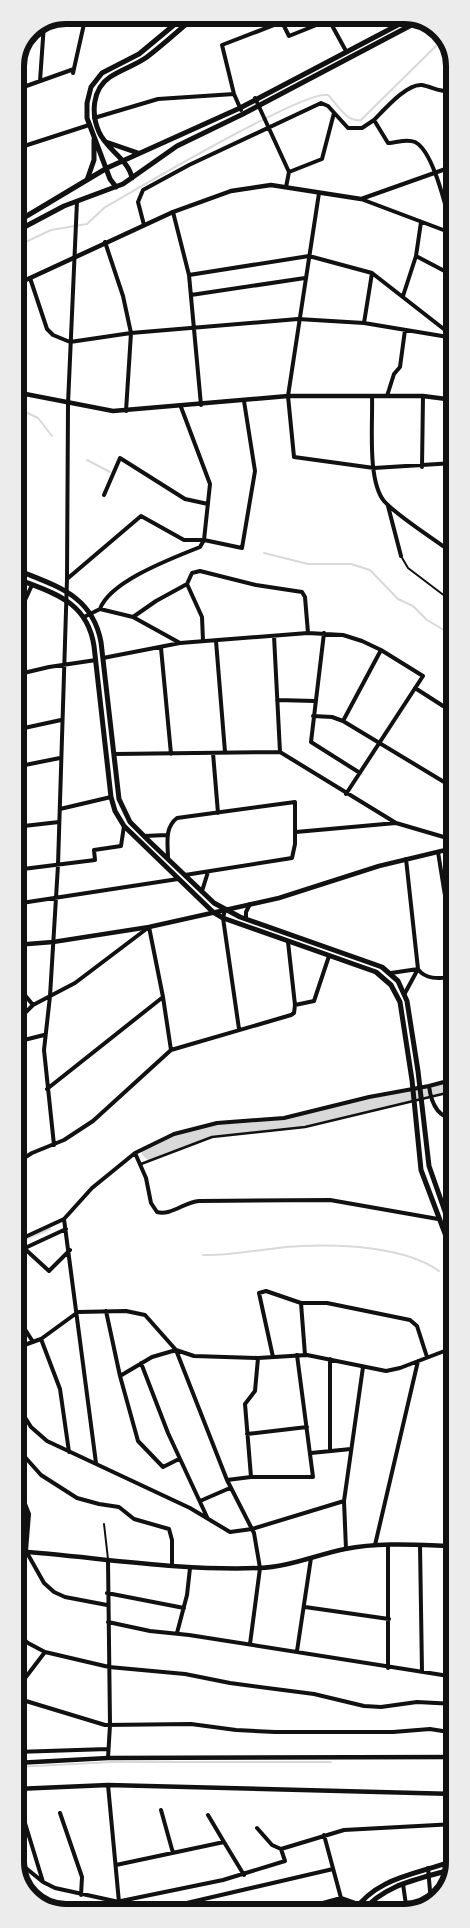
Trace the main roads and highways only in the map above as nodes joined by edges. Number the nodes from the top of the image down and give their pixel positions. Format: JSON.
{"nodes":[{"id":1,"x":175,"y":24,"type":"edge"},
{"id":2,"x":186,"y":24,"type":"edge"},
{"id":3,"x":397,"y":24,"type":"edge"},
{"id":4,"x":413,"y":25,"type":"edge"},
{"id":5,"x":94,"y":137,"type":"junction"},
{"id":6,"x":105,"y":141,"type":"junction"},
{"id":7,"x":139,"y":154,"type":"junction"},
{"id":8,"x":122,"y":161,"type":"junction"},
{"id":9,"x":108,"y":168,"type":"junction"},
{"id":10,"x":132,"y":178,"type":"junction"},
{"id":11,"x":87,"y":181,"type":"junction"},
{"id":12,"x":116,"y":187,"type":"junction"},
{"id":13,"x":24,"y":217,"type":"edge"},
{"id":14,"x":24,"y":227,"type":"edge"},
{"id":15,"x":24,"y":573,"type":"edge"},
{"id":16,"x":24,"y":582,"type":"edge"},
{"id":17,"x":446,"y":1215,"type":"edge"},
{"id":18,"x":446,"y":1238,"type":"edge"},
{"id":19,"x":446,"y":1863,"type":"edge"},
{"id":20,"x":445,"y":1871,"type":"edge"},
{"id":21,"x":358,"y":1904,"type":"edge"},
{"id":22,"x":371,"y":1904,"type":"edge"}],
"edges":[{"from":1,"to":5,"type":"main road"},
{"from":2,"to":6,"type":"main road"},
{"from":3,"to":7,"type":"main road"},
{"from":4,"to":10,"type":"main road"},
{"from":5,"to":9,"type":"main road"},
{"from":5,"to":11,"type":"main road"},
{"from":6,"to":7,"type":"main road"},
{"from":6,"to":8,"type":"main road"},
{"from":7,"to":8,"type":"main road"},
{"from":8,"to":9,"type":"main road"},
{"from":8,"to":10,"type":"main road"},
{"from":9,"to":11,"type":"main road"},
{"from":9,"to":12,"type":"main road"},
{"from":10,"to":12,"type":"main road"},
{"from":11,"to":13,"type":"main road"},
{"from":12,"to":14,"type":"main road"},
{"from":15,"to":17,"type":"main road"},
{"from":16,"to":18,"type":"main road"},
{"from":19,"to":21,"type":"main road"},
{"from":20,"to":22,"type":"main road"}]}
